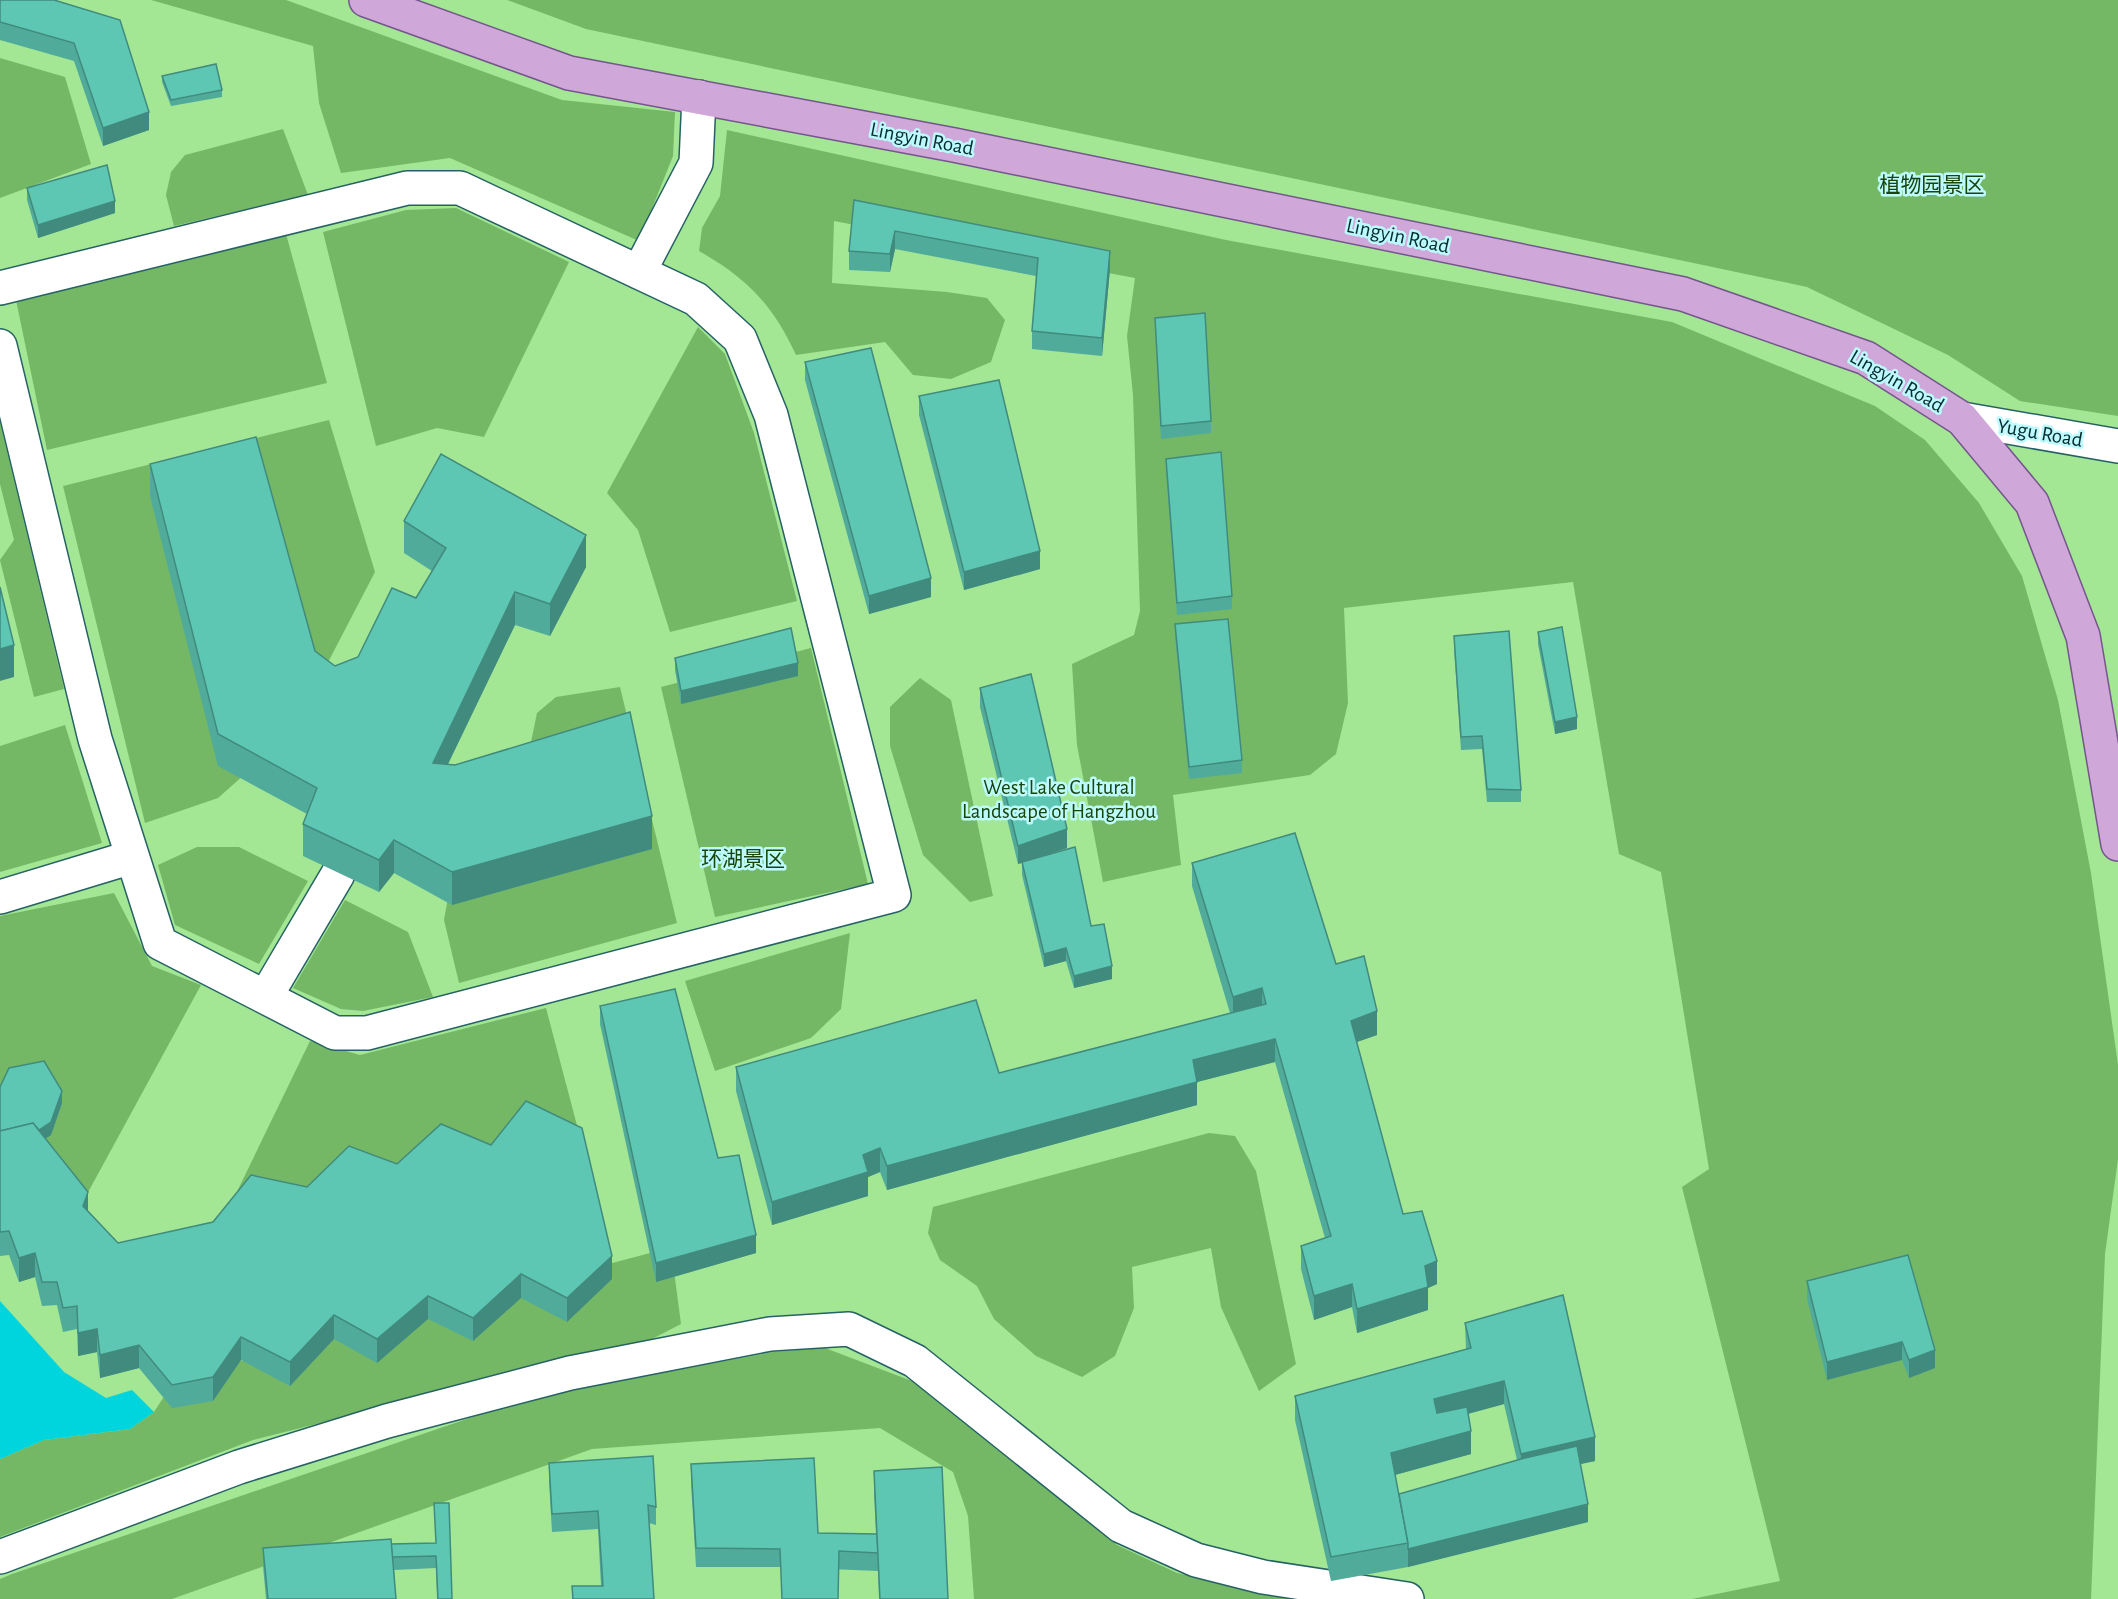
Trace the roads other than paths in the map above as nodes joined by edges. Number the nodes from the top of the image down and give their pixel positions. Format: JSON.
{"nodes":[{"id":1,"x":366,"y":0,"type":"edge"},
{"id":2,"x":699,"y":97,"type":"junction"},
{"id":3,"x":639,"y":272,"type":"junction"},
{"id":4,"x":0,"y":288,"type":"edge"},
{"id":5,"x":0,"y":346,"type":"edge"},
{"id":6,"x":1962,"y":419,"type":"junction"},
{"id":7,"x":2118,"y":446,"type":"edge"},
{"id":8,"x":2118,"y":844,"type":"edge"},
{"id":9,"x":132,"y":857,"type":"junction"},
{"id":10,"x":338,"y":874,"type":"edge"},
{"id":11,"x":0,"y":897,"type":"edge"},
{"id":12,"x":266,"y":996,"type":"junction"},
{"id":13,"x":0,"y":1557,"type":"edge"},
{"id":14,"x":1407,"y":1599,"type":"edge"}],
"edges":[{"from":1,"to":2,"type":"main road","name":"Lingyin Road"},
{"from":2,"to":3,"type":"street"},
{"from":2,"to":6,"type":"main road","name":"Lingyin Road"},
{"from":3,"to":4,"type":"street"},
{"from":3,"to":12,"type":"street"},
{"from":5,"to":9,"type":"street"},
{"from":6,"to":7,"type":"street","name":"Yugu Road"},
{"from":6,"to":8,"type":"main road","name":"Lingyin Road"},
{"from":9,"to":11,"type":"street"},
{"from":9,"to":12,"type":"street"},
{"from":10,"to":12,"type":"street"},
{"from":13,"to":14,"type":"street"}]}
